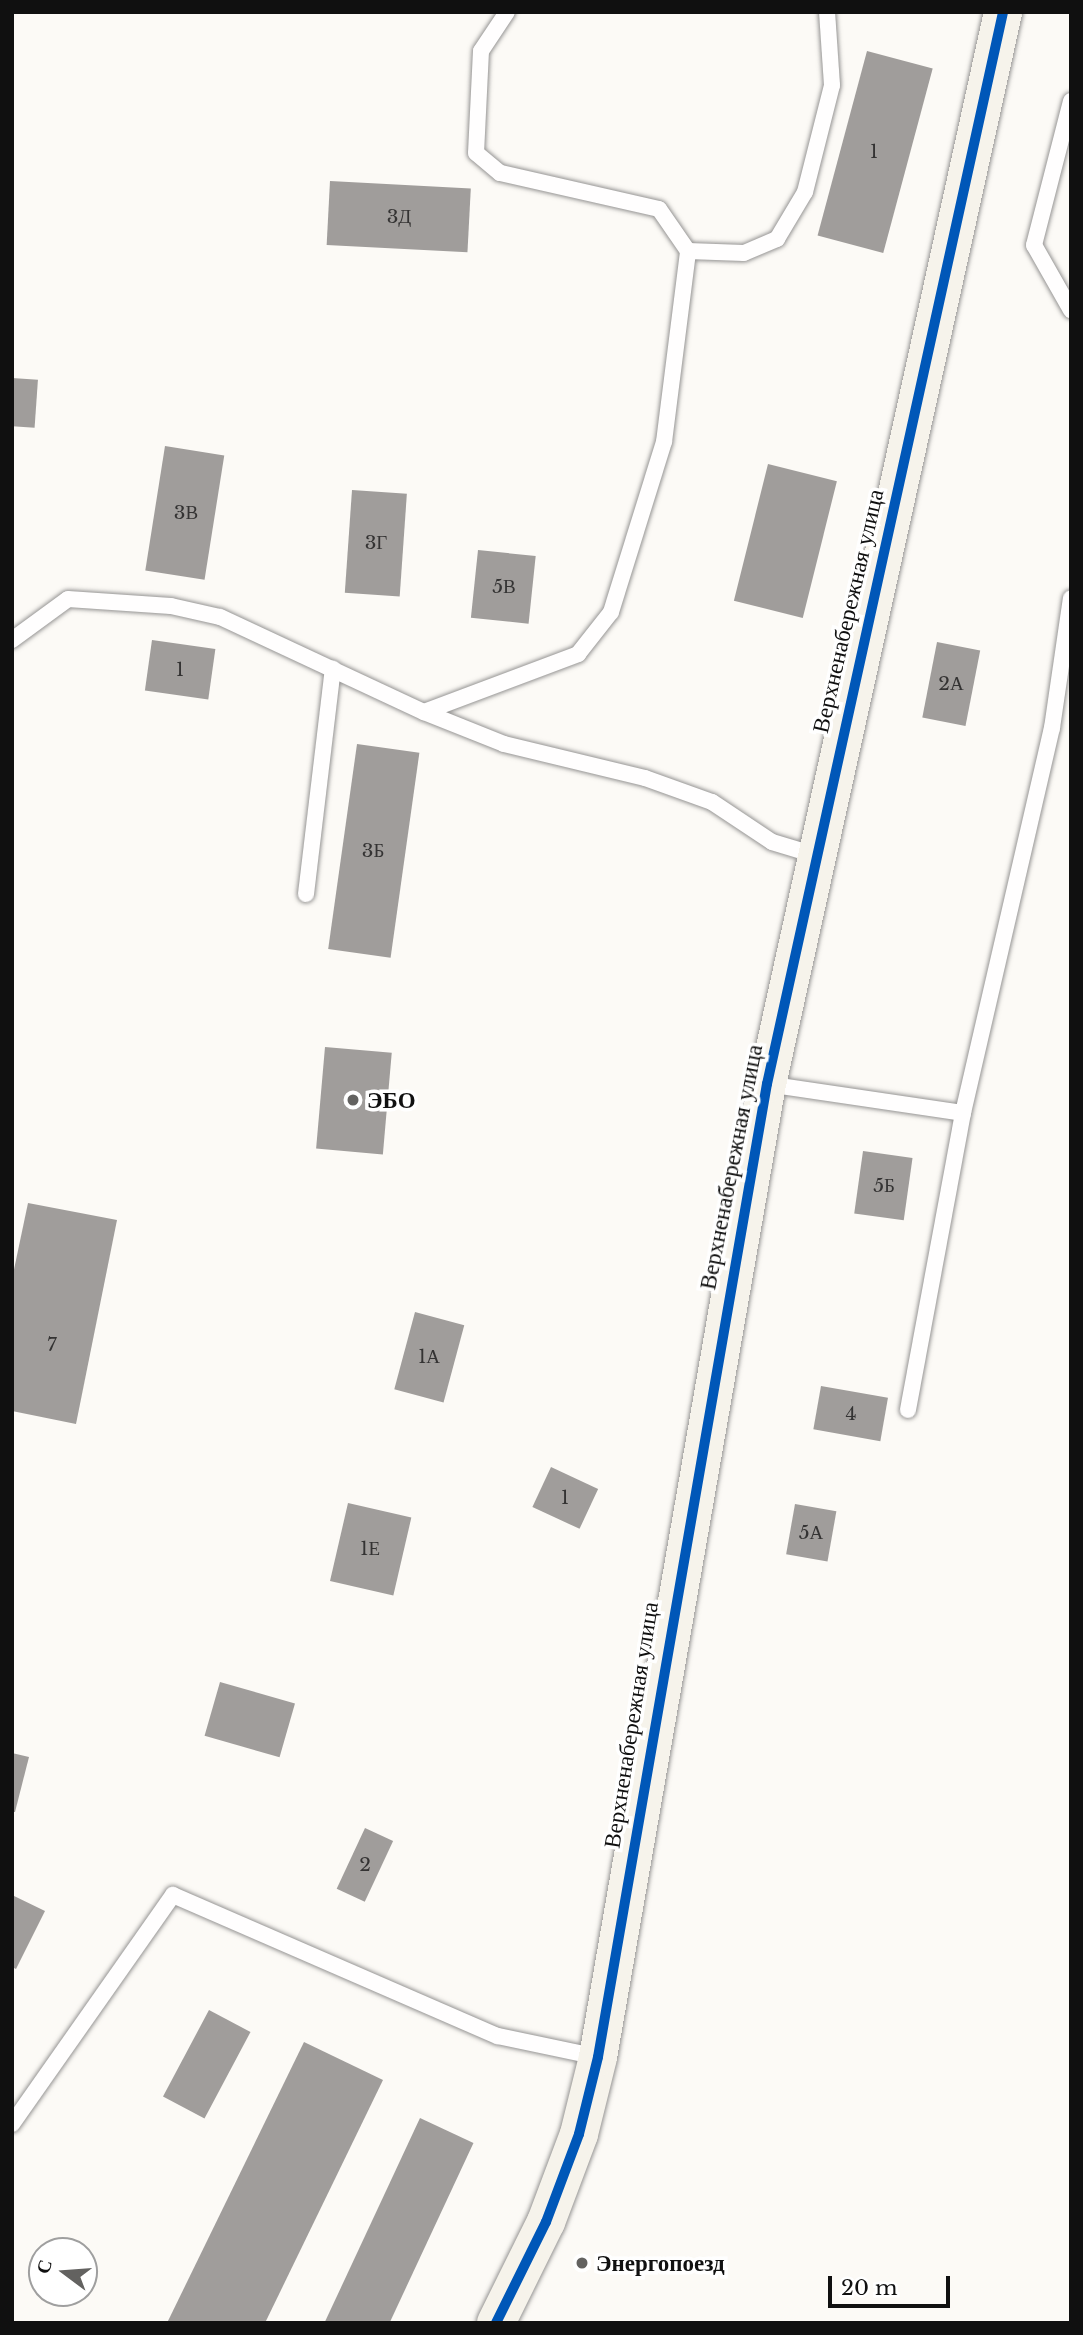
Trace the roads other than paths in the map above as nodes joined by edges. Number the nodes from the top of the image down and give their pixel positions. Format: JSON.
{"nodes":[{"id":1,"x":507,"y":12,"type":"edge"},
{"id":2,"x":827,"y":12,"type":"edge"},
{"id":3,"x":1003,"y":12,"type":"edge"},
{"id":4,"x":1071,"y":101,"type":"edge"},
{"id":5,"x":688,"y":251,"type":"junction"},
{"id":6,"x":1071,"y":310,"type":"edge"},
{"id":7,"x":1071,"y":598,"type":"edge"},
{"id":8,"x":12,"y":640,"type":"edge"},
{"id":9,"x":333,"y":670,"type":"junction"},
{"id":10,"x":424,"y":712,"type":"junction"},
{"id":11,"x":815,"y":855,"type":"junction"},
{"id":12,"x":306,"y":894,"type":"dead end"},
{"id":13,"x":767,"y":1084,"type":"junction"},
{"id":14,"x":963,"y":1114,"type":"junction"},
{"id":15,"x":908,"y":1410,"type":"dead end"},
{"id":16,"x":598,"y":2057,"type":"junction"},
{"id":17,"x":12,"y":2124,"type":"edge"},
{"id":18,"x":496,"y":2323,"type":"edge"}],
"edges":[{"from":1,"to":5,"type":"lane"},
{"from":2,"to":5,"type":"lane"},
{"from":3,"to":11,"type":"street","name":"Верхненабережная улица"},
{"from":4,"to":6,"type":"lane"},
{"from":5,"to":10,"type":"lane"},
{"from":7,"to":14,"type":"lane"},
{"from":8,"to":9,"type":"lane"},
{"from":9,"to":10,"type":"lane"},
{"from":9,"to":12,"type":"lane"},
{"from":10,"to":11,"type":"lane"},
{"from":11,"to":13,"type":"street","name":"Верхненабережная улица"},
{"from":13,"to":14,"type":"lane"},
{"from":13,"to":16,"type":"street","name":"Верхненабережная улица"},
{"from":14,"to":15,"type":"lane"},
{"from":16,"to":17,"type":"lane"},
{"from":16,"to":18,"type":"street","name":"Верхненабережная улица"}]}
